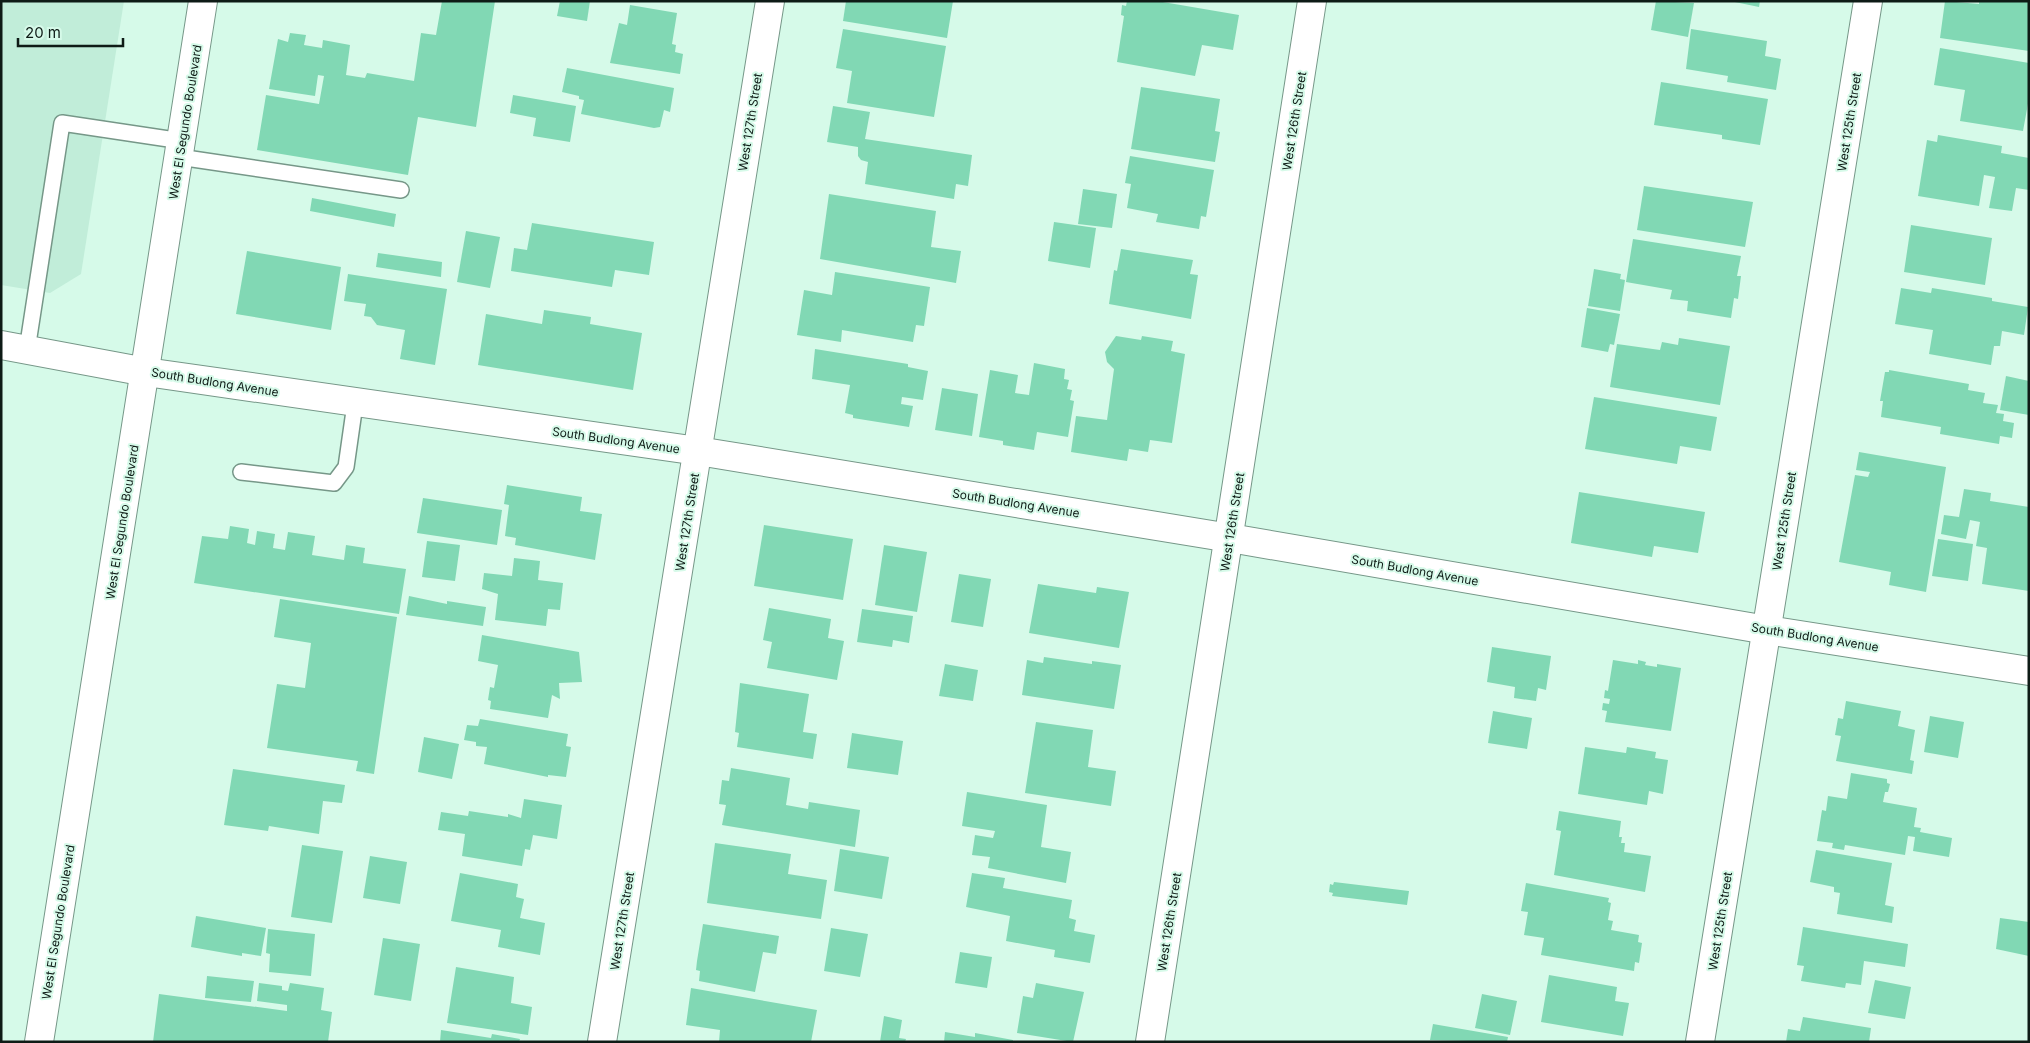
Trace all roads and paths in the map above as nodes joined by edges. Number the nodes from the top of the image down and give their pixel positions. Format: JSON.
{"nodes":[{"id":1,"x":203,"y":1,"type":"edge"},
{"id":2,"x":770,"y":1,"type":"edge"},
{"id":3,"x":1312,"y":1,"type":"edge"},
{"id":4,"x":1868,"y":1,"type":"edge"},
{"id":5,"x":180,"y":149,"type":"junction"},
{"id":6,"x":401,"y":190,"type":"dead end"},
{"id":7,"x":14,"y":348,"type":"edge"},
{"id":8,"x":146,"y":372,"type":"junction"},
{"id":9,"x":355,"y":404,"type":"junction"},
{"id":10,"x":698,"y":451,"type":"junction"},
{"id":11,"x":241,"y":472,"type":"dead end"},
{"id":12,"x":1230,"y":538,"type":"junction"},
{"id":13,"x":1766,"y":630,"type":"junction"},
{"id":14,"x":2029,"y":671,"type":"edge"},
{"id":15,"x":39,"y":1042,"type":"edge"},
{"id":16,"x":602,"y":1042,"type":"edge"},
{"id":17,"x":1150,"y":1042,"type":"edge"},
{"id":18,"x":1700,"y":1042,"type":"edge"}],
"edges":[{"from":1,"to":5,"type":"street","name":"West El Segundo Boulevard"},
{"from":2,"to":10,"type":"street","name":"West 127th Street"},
{"from":3,"to":12,"type":"street","name":"West 126th Street"},
{"from":4,"to":13,"type":"street","name":"West 125th Street"},
{"from":5,"to":6,"type":"lane"},
{"from":5,"to":7,"type":"lane"},
{"from":5,"to":8,"type":"street","name":"West El Segundo Boulevard"},
{"from":7,"to":8,"type":"street","name":"South Budlong Avenue"},
{"from":8,"to":9,"type":"street","name":"South Budlong Avenue"},
{"from":8,"to":15,"type":"street","name":"West El Segundo Boulevard"},
{"from":9,"to":10,"type":"street","name":"South Budlong Avenue"},
{"from":9,"to":11,"type":"lane"},
{"from":10,"to":12,"type":"street","name":"South Budlong Avenue"},
{"from":10,"to":16,"type":"street","name":"West 127th Street"},
{"from":12,"to":13,"type":"street","name":"South Budlong Avenue"},
{"from":12,"to":17,"type":"street","name":"West 126th Street"},
{"from":13,"to":14,"type":"street","name":"South Budlong Avenue"},
{"from":13,"to":18,"type":"street","name":"West 125th Street"}]}
